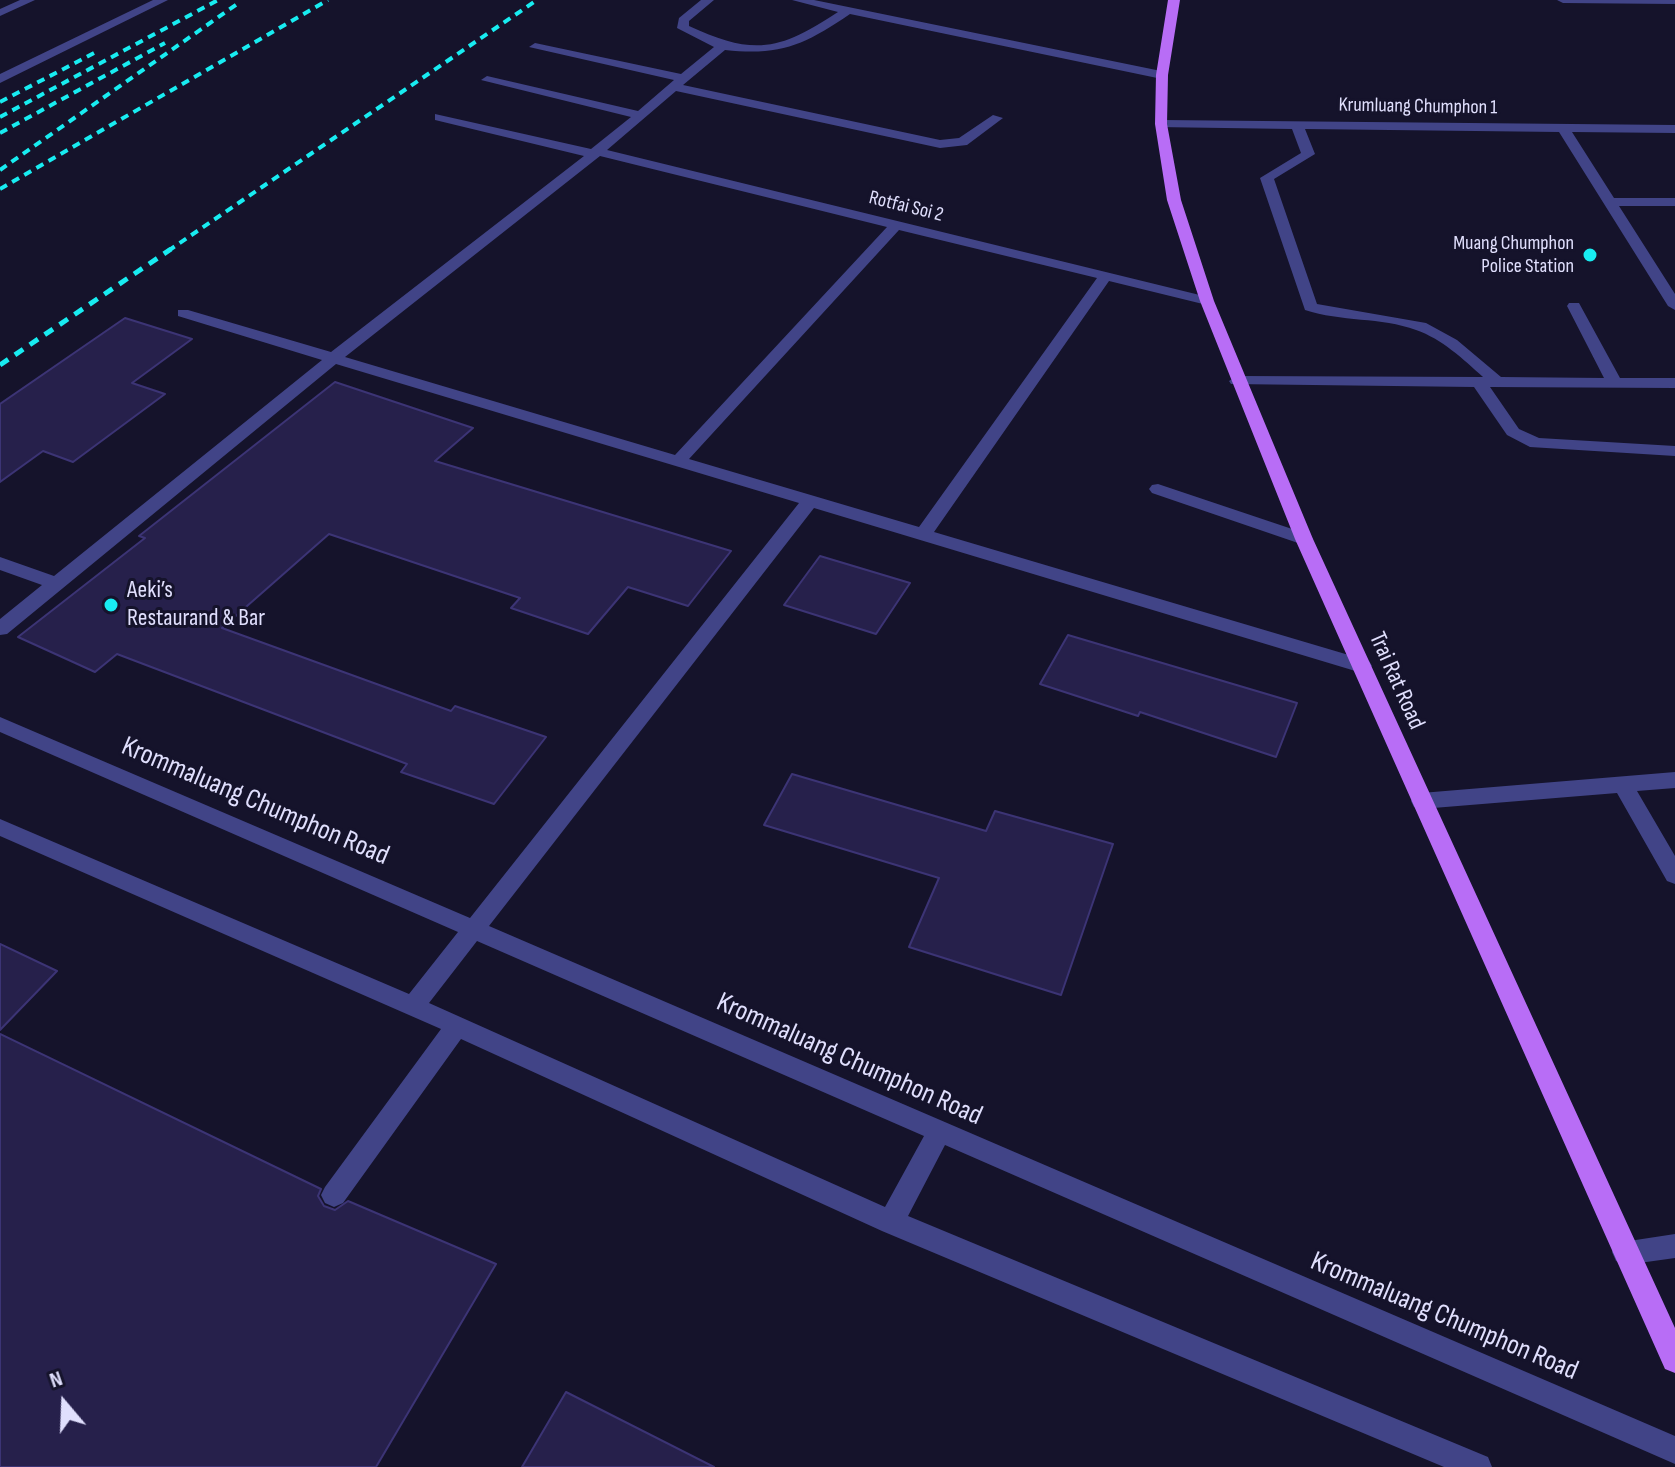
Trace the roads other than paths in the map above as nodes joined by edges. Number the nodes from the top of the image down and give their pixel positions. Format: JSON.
{"nodes":[{"id":1,"x":29,"y":0,"type":"edge"},
{"id":2,"x":162,"y":0,"type":"edge"},
{"id":3,"x":708,"y":0,"type":"edge"},
{"id":4,"x":798,"y":0,"type":"edge"},
{"id":5,"x":1174,"y":0,"type":"edge"},
{"id":6,"x":1563,"y":0,"type":"edge"},
{"id":7,"x":1675,"y":1,"type":"edge"},
{"id":8,"x":848,"y":10,"type":"junction"},
{"id":9,"x":0,"y":13,"type":"edge"},
{"id":10,"x":722,"y":46,"type":"junction"},
{"id":11,"x":535,"y":47,"type":"dead end"},
{"id":12,"x":1162,"y":75,"type":"junction"},
{"id":13,"x":0,"y":79,"type":"edge"},
{"id":14,"x":487,"y":80,"type":"dead end"},
{"id":15,"x":677,"y":83,"type":"junction"},
{"id":16,"x":640,"y":115,"type":"junction"},
{"id":17,"x":439,"y":117,"type":"dead end"},
{"id":18,"x":997,"y":118,"type":"dead end"},
{"id":19,"x":1161,"y":124,"type":"junction"},
{"id":20,"x":1297,"y":125,"type":"junction"},
{"id":21,"x":1563,"y":128,"type":"junction"},
{"id":22,"x":1675,"y":129,"type":"edge"},
{"id":23,"x":595,"y":153,"type":"junction"},
{"id":24,"x":1610,"y":202,"type":"junction"},
{"id":25,"x":1675,"y":202,"type":"edge"},
{"id":26,"x":896,"y":225,"type":"junction"},
{"id":27,"x":1106,"y":276,"type":"junction"},
{"id":28,"x":1207,"y":301,"type":"junction"},
{"id":29,"x":1574,"y":306,"type":"dead end"},
{"id":30,"x":1675,"y":306,"type":"edge"},
{"id":31,"x":183,"y":313,"type":"dead end"},
{"id":32,"x":335,"y":357,"type":"junction"},
{"id":33,"x":1237,"y":381,"type":"junction"},
{"id":34,"x":1478,"y":381,"type":"junction"},
{"id":35,"x":1496,"y":381,"type":"junction"},
{"id":36,"x":1614,"y":382,"type":"junction"},
{"id":37,"x":1675,"y":383,"type":"edge"},
{"id":38,"x":1675,"y":451,"type":"edge"},
{"id":39,"x":679,"y":460,"type":"junction"},
{"id":40,"x":1158,"y":489,"type":"dead end"},
{"id":41,"x":811,"y":500,"type":"junction"},
{"id":42,"x":923,"y":534,"type":"junction"},
{"id":43,"x":1304,"y":539,"type":"junction"},
{"id":44,"x":0,"y":563,"type":"edge"},
{"id":45,"x":55,"y":583,"type":"junction"},
{"id":46,"x":0,"y":629,"type":"edge"},
{"id":47,"x":1362,"y":666,"type":"junction"},
{"id":48,"x":0,"y":724,"type":"edge"},
{"id":49,"x":1675,"y":780,"type":"edge"},
{"id":50,"x":1622,"y":784,"type":"junction"},
{"id":51,"x":1421,"y":801,"type":"junction"},
{"id":52,"x":0,"y":827,"type":"edge"},
{"id":53,"x":1675,"y":875,"type":"edge"},
{"id":54,"x":474,"y":930,"type":"junction"},
{"id":55,"x":413,"y":1006,"type":"junction"},
{"id":56,"x":457,"y":1026,"type":"junction"},
{"id":57,"x":939,"y":1132,"type":"junction"},
{"id":58,"x":334,"y":1195,"type":"dead end"},
{"id":59,"x":891,"y":1222,"type":"junction"},
{"id":60,"x":1675,"y":1246,"type":"edge"},
{"id":61,"x":1625,"y":1252,"type":"junction"},
{"id":62,"x":1675,"y":1359,"type":"edge"},
{"id":63,"x":1675,"y":1450,"type":"edge"},
{"id":64,"x":1478,"y":1467,"type":"edge"}],
"edges":[{"from":1,"to":9,"type":"street"},
{"from":2,"to":13,"type":"street"},
{"from":3,"to":10,"type":"street"},
{"from":4,"to":8,"type":"street"},
{"from":5,"to":12,"type":"main road","name":"Trai Rat Road"},
{"from":6,"to":7,"type":"street"},
{"from":8,"to":10,"type":"street"},
{"from":8,"to":12,"type":"street"},
{"from":10,"to":15,"type":"street"},
{"from":11,"to":15,"type":"street"},
{"from":12,"to":19,"type":"main road","name":"Trai Rat Road"},
{"from":14,"to":16,"type":"street"},
{"from":15,"to":16,"type":"street"},
{"from":15,"to":18,"type":"street"},
{"from":16,"to":23,"type":"street"},
{"from":17,"to":23,"type":"street","name":"Rotfai Soi 2"},
{"from":19,"to":20,"type":"street","name":"Krumluang Chumphon 1"},
{"from":19,"to":28,"type":"main road","name":"Trai Rat Road"},
{"from":20,"to":21,"type":"street","name":"Krumluang Chumphon 1"},
{"from":20,"to":35,"type":"street"},
{"from":21,"to":22,"type":"street","name":"Krumluang Chumphon 1"},
{"from":21,"to":24,"type":"street"},
{"from":23,"to":26,"type":"street","name":"Rotfai Soi 2"},
{"from":23,"to":32,"type":"street"},
{"from":24,"to":25,"type":"street"},
{"from":24,"to":30,"type":"street"},
{"from":26,"to":27,"type":"street","name":"Rotfai Soi 2"},
{"from":26,"to":39,"type":"street"},
{"from":27,"to":28,"type":"street","name":"Rotfai Soi 2"},
{"from":27,"to":42,"type":"street"},
{"from":28,"to":33,"type":"main road","name":"Trai Rat Road"},
{"from":29,"to":36,"type":"street"},
{"from":31,"to":32,"type":"street"},
{"from":32,"to":39,"type":"street"},
{"from":32,"to":45,"type":"street"},
{"from":33,"to":34,"type":"street"},
{"from":33,"to":43,"type":"main road","name":"Trai Rat Road"},
{"from":34,"to":35,"type":"street"},
{"from":34,"to":38,"type":"street"},
{"from":35,"to":36,"type":"street"},
{"from":36,"to":37,"type":"street"},
{"from":39,"to":41,"type":"street"},
{"from":40,"to":43,"type":"street"},
{"from":41,"to":42,"type":"street"},
{"from":41,"to":54,"type":"street"},
{"from":42,"to":47,"type":"street"},
{"from":43,"to":47,"type":"main road","name":"Trai Rat Road"},
{"from":44,"to":45,"type":"street"},
{"from":45,"to":46,"type":"street"},
{"from":47,"to":51,"type":"main road","name":"Trai Rat Road"},
{"from":48,"to":54,"type":"street","name":"Krommaluang Chumphon Road"},
{"from":49,"to":50,"type":"street"},
{"from":50,"to":51,"type":"street"},
{"from":50,"to":53,"type":"street"},
{"from":51,"to":61,"type":"main road","name":"Trai Rat Road"},
{"from":52,"to":55,"type":"street"},
{"from":54,"to":55,"type":"street"},
{"from":54,"to":57,"type":"street","name":"Krommaluang Chumphon Road"},
{"from":55,"to":56,"type":"street"},
{"from":56,"to":58,"type":"street"},
{"from":56,"to":59,"type":"street"},
{"from":57,"to":59,"type":"street"},
{"from":57,"to":63,"type":"street","name":"Krommaluang Chumphon Road"},
{"from":59,"to":64,"type":"street"},
{"from":60,"to":61,"type":"street"},
{"from":61,"to":62,"type":"main road","name":"Trai Rat Road"}]}
